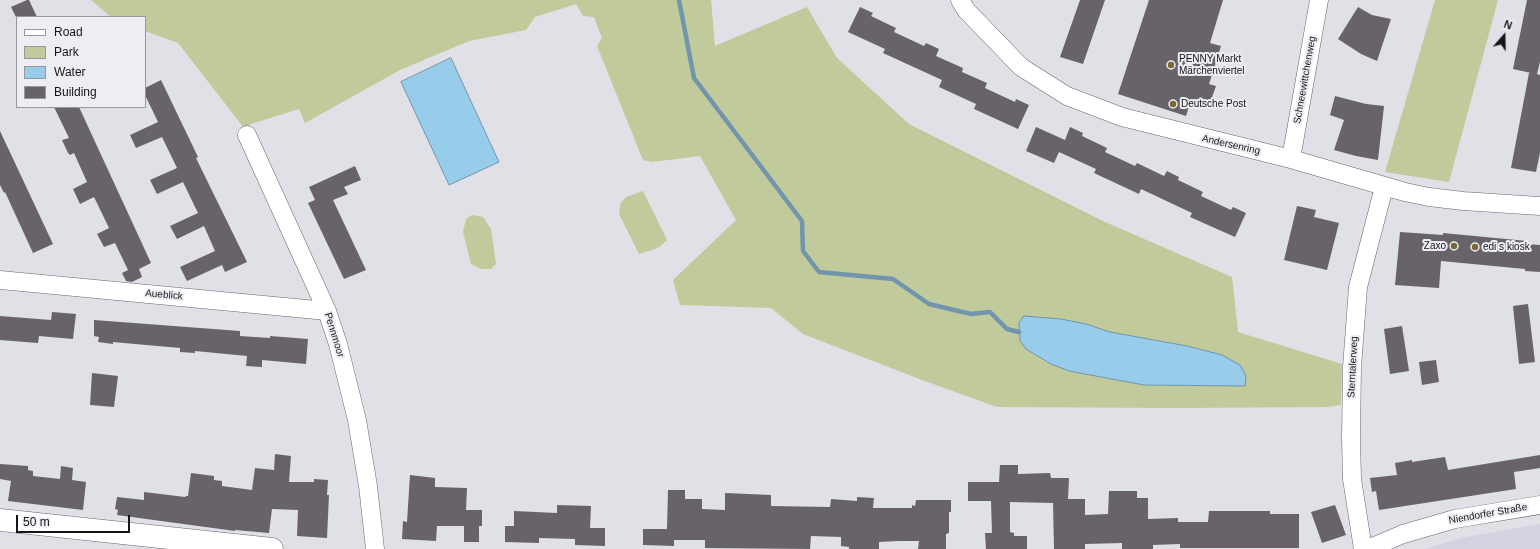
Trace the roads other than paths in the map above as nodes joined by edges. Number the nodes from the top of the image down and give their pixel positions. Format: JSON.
{"nodes":[{"id":1,"x":960,"y":0,"type":"edge"},
{"id":2,"x":1319,"y":0,"type":"edge"},
{"id":3,"x":247,"y":135,"type":"dead end"},
{"id":4,"x":1291,"y":159,"type":"junction"},
{"id":5,"x":1384,"y":187,"type":"junction"},
{"id":6,"x":1540,"y":206,"type":"edge"},
{"id":7,"x":0,"y":280,"type":"edge"},
{"id":8,"x":327,"y":311,"type":"junction"},
{"id":9,"x":1540,"y":505,"type":"edge"},
{"id":10,"x":0,"y":520,"type":"edge"},
{"id":11,"x":272,"y":549,"type":"edge"},
{"id":12,"x":375,"y":549,"type":"edge"},
{"id":13,"x":1363,"y":549,"type":"edge"},
{"id":14,"x":1368,"y":549,"type":"edge"}],
"edges":[{"from":1,"to":4,"type":"street","name":"Andersenring"},
{"from":2,"to":4,"type":"street","name":"Schneewittchenweg"},
{"from":3,"to":8,"type":"street","name":"Pennmoor"},
{"from":4,"to":5,"type":"street","name":"Andersenring"},
{"from":5,"to":6,"type":"street","name":"Andersenring"},
{"from":5,"to":13,"type":"street","name":"Sterntalerweg"},
{"from":7,"to":8,"type":"street","name":"Aueblick"},
{"from":8,"to":12,"type":"street","name":"Pennmoor"},
{"from":9,"to":14,"type":"street","name":"Niendorfer Straße"},
{"from":10,"to":11,"type":"main road"}]}
